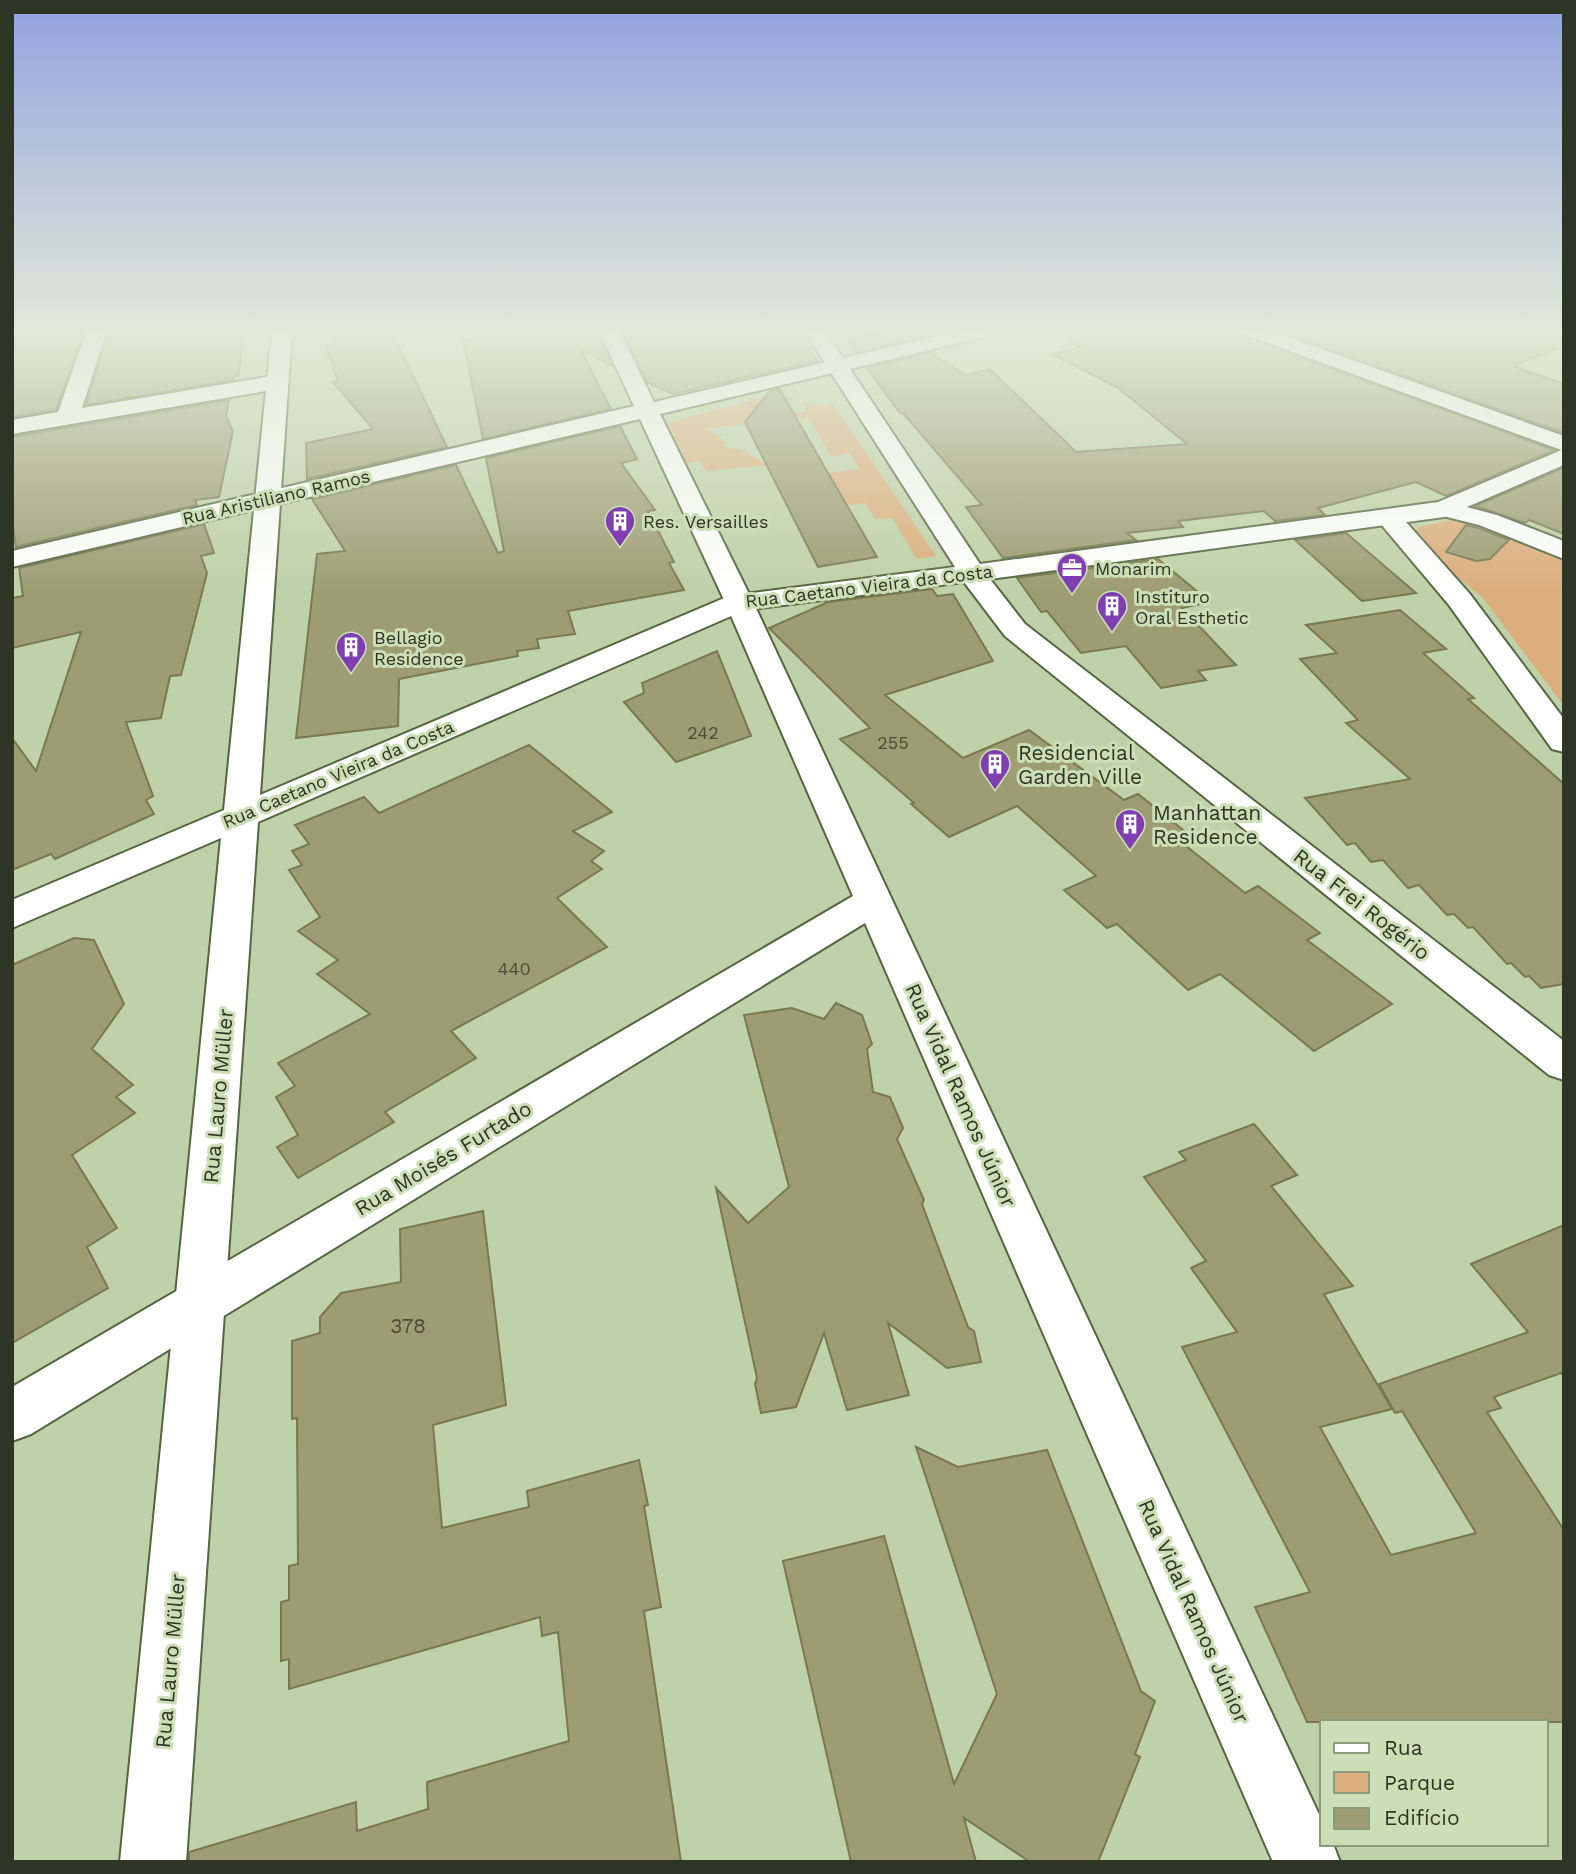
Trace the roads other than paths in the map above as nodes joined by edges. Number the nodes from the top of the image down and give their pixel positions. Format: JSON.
{"nodes":[{"id":1,"x":70,"y":417,"type":"edge"},
{"id":2,"x":275,"y":417,"type":"edge"},
{"id":3,"x":616,"y":417,"type":"edge"},
{"id":4,"x":652,"y":417,"type":"edge"},
{"id":5,"x":871,"y":417,"type":"edge"},
{"id":6,"x":1491,"y":417,"type":"edge"},
{"id":7,"x":67,"y":418,"type":"joint"},
{"id":8,"x":12,"y":428,"type":"edge"},
{"id":9,"x":1564,"y":444,"type":"edge"},
{"id":10,"x":1564,"y":456,"type":"edge"},
{"id":11,"x":267,"y":499,"type":"junction"},
{"id":12,"x":1444,"y":509,"type":"junction"},
{"id":13,"x":1389,"y":518,"type":"junction"},
{"id":14,"x":1564,"y":551,"type":"edge"},
{"id":15,"x":12,"y":559,"type":"edge"},
{"id":16,"x":972,"y":573,"type":"junction"},
{"id":17,"x":739,"y":602,"type":"junction"},
{"id":18,"x":1564,"y":742,"type":"edge"},
{"id":19,"x":241,"y":816,"type":"junction"},
{"id":20,"x":873,"y":901,"type":"junction"},
{"id":21,"x":12,"y":915,"type":"edge"},
{"id":22,"x":1564,"y":1064,"type":"edge"},
{"id":23,"x":200,"y":1304,"type":"junction"},
{"id":24,"x":12,"y":1416,"type":"edge"},
{"id":25,"x":153,"y":1862,"type":"edge"},
{"id":26,"x":1307,"y":1862,"type":"edge"}],
"edges":[{"from":1,"to":7,"type":"street"},
{"from":2,"to":11,"type":"street","name":"Rua Lauro Müller"},
{"from":3,"to":11,"type":"street","name":"Rua Aristiliano Ramos"},
{"from":4,"to":17,"type":"street","name":"Rua Vidal Ramos Júnior"},
{"from":5,"to":16,"type":"street","name":"Rua Frei Rogério"},
{"from":6,"to":9,"type":"street"},
{"from":7,"to":8,"type":"street"},
{"from":10,"to":12,"type":"street","name":"Rua Caetano Vieira da Costa"},
{"from":11,"to":15,"type":"street","name":"Rua Aristiliano Ramos"},
{"from":11,"to":19,"type":"street","name":"Rua Lauro Müller"},
{"from":12,"to":13,"type":"street","name":"Rua Caetano Vieira da Costa"},
{"from":12,"to":14,"type":"street"},
{"from":13,"to":16,"type":"street","name":"Rua Caetano Vieira da Costa"},
{"from":13,"to":18,"type":"street"},
{"from":16,"to":17,"type":"street","name":"Rua Caetano Vieira da Costa"},
{"from":16,"to":22,"type":"street","name":"Rua Frei Rogério"},
{"from":17,"to":19,"type":"street","name":"Rua Caetano Vieira da Costa"},
{"from":17,"to":20,"type":"street","name":"Rua Vidal Ramos Júnior"},
{"from":19,"to":21,"type":"street","name":"Rua Caetano Vieira da Costa"},
{"from":19,"to":23,"type":"street","name":"Rua Lauro Müller"},
{"from":20,"to":23,"type":"street","name":"Rua Moisés Furtado"},
{"from":20,"to":26,"type":"street","name":"Rua Vidal Ramos Júnior"},
{"from":23,"to":24,"type":"street","name":"Rua Moisés Furtado"},
{"from":23,"to":25,"type":"street","name":"Rua Lauro Müller"}]}
